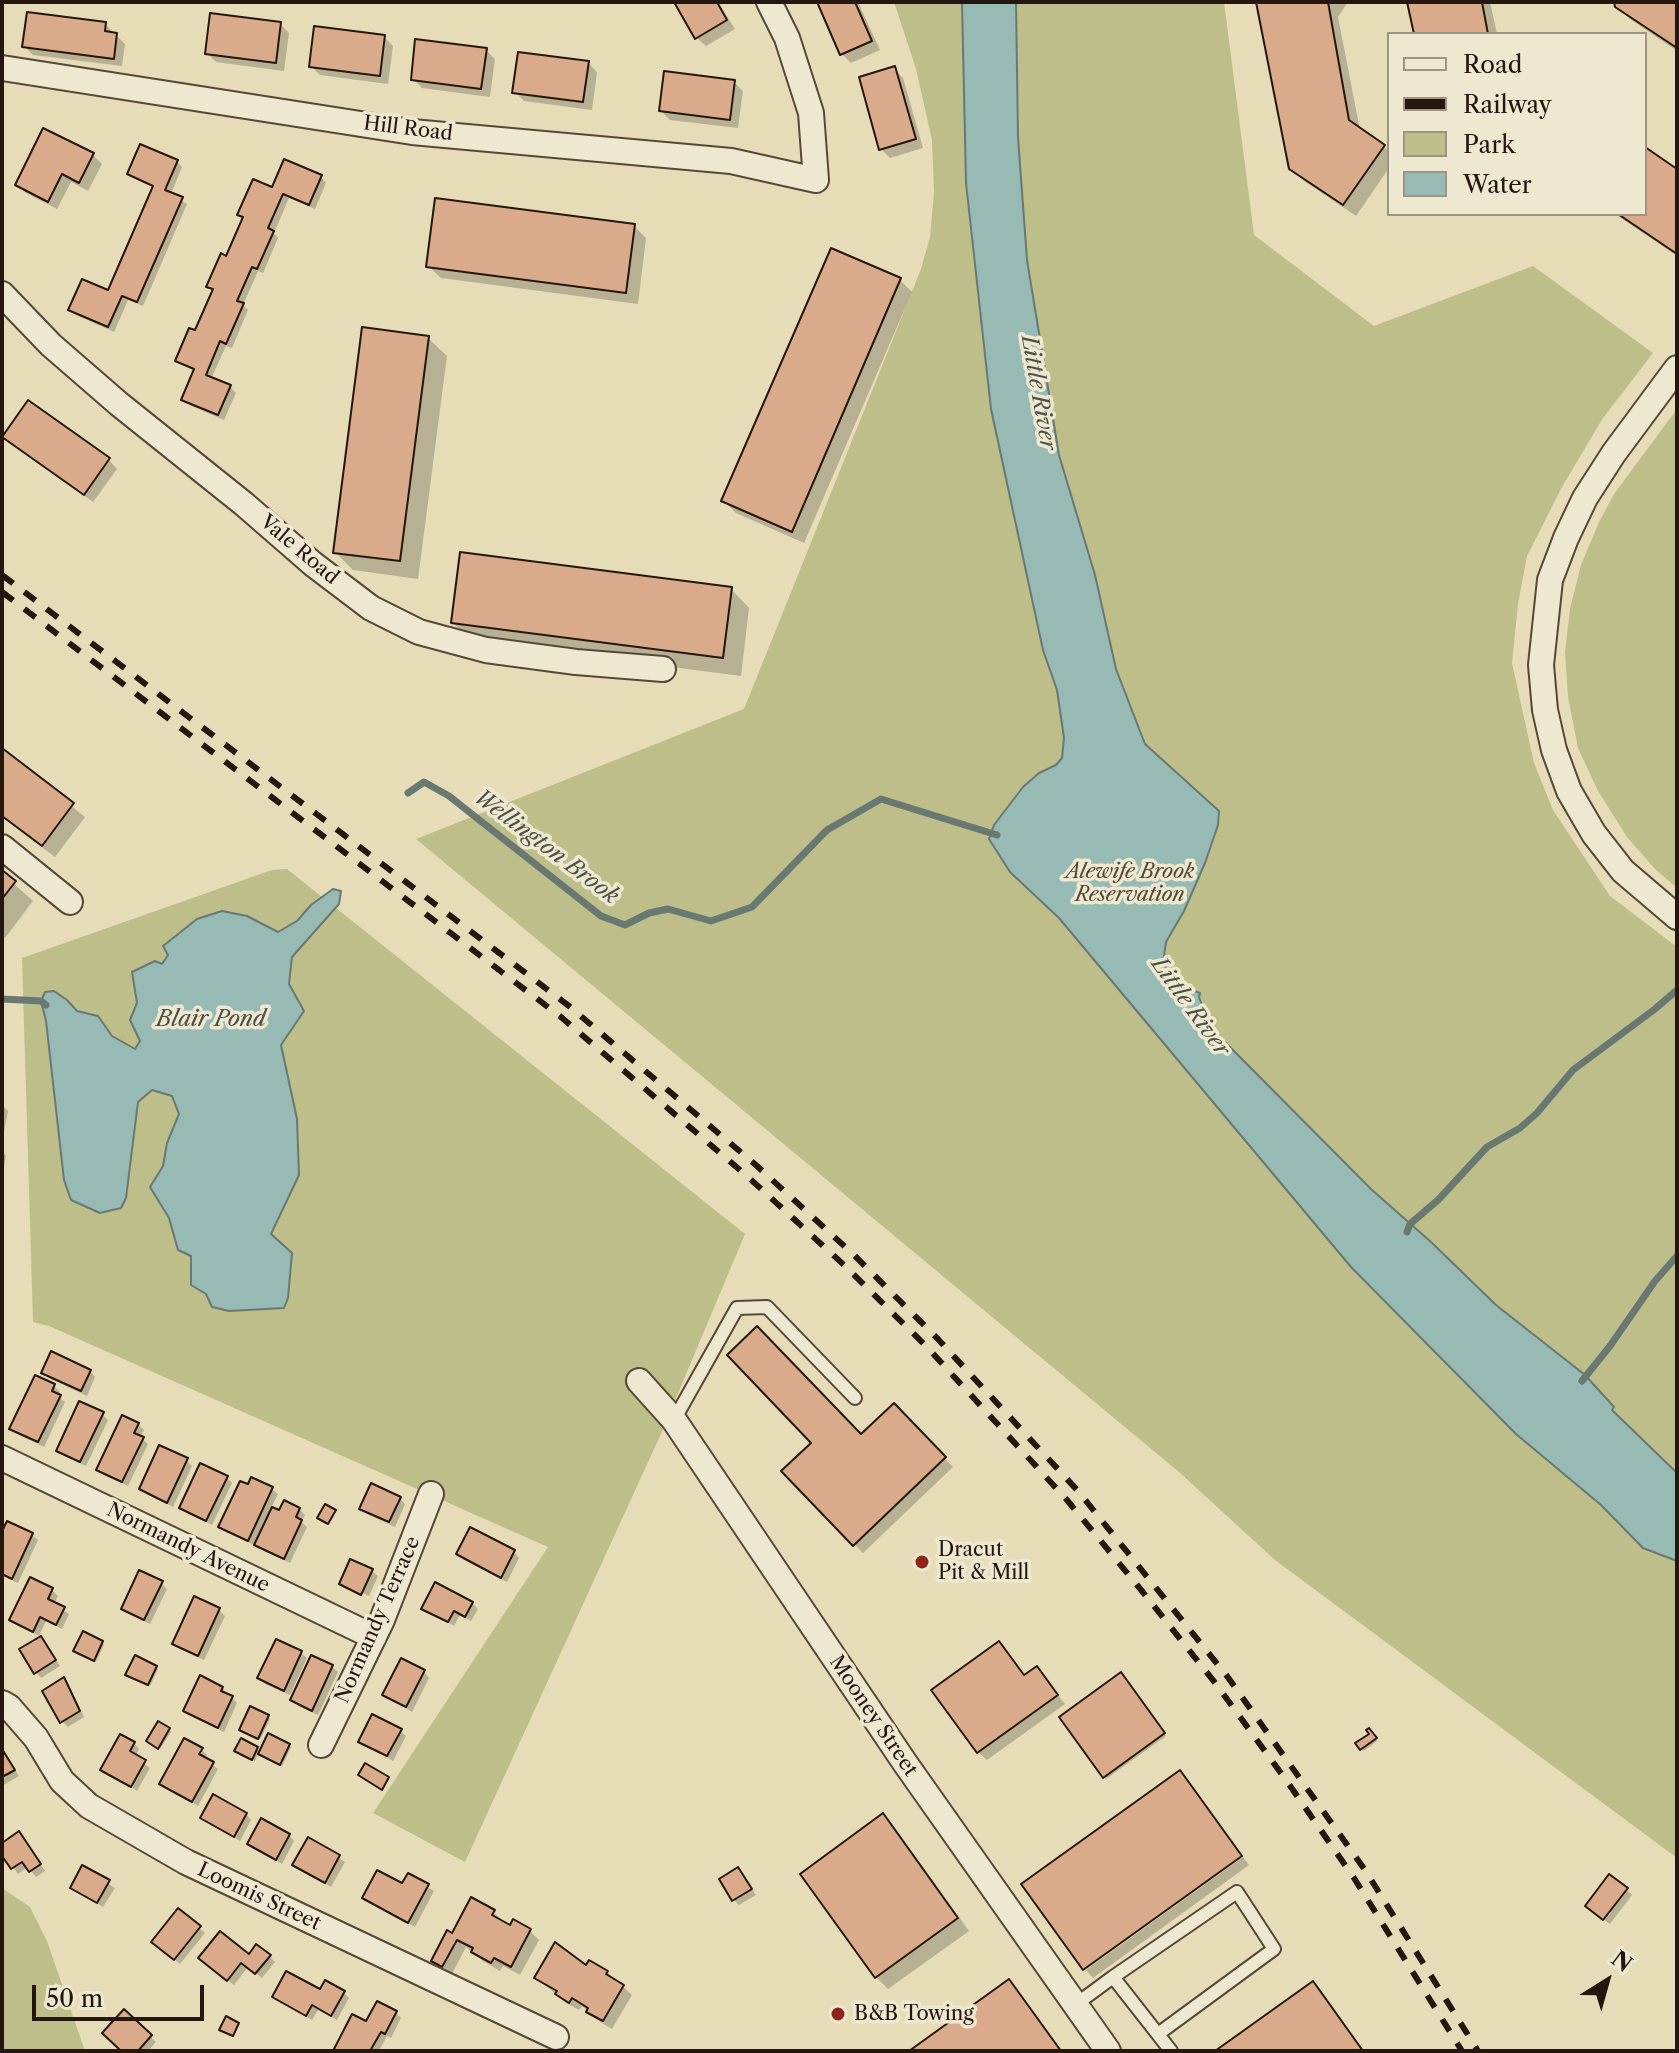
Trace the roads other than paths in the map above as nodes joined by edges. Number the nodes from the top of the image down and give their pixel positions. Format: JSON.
{"nodes":[{"id":1,"x":769,"y":2,"type":"edge"},
{"id":2,"x":2,"y":68,"type":"edge"},
{"id":3,"x":2,"y":294,"type":"edge"},
{"id":4,"x":1677,"y":368,"type":"edge"},
{"id":5,"x":663,"y":669,"type":"dead end"},
{"id":6,"x":2,"y":847,"type":"edge"},
{"id":7,"x":70,"y":902,"type":"dead end"},
{"id":8,"x":1677,"y":917,"type":"edge"},
{"id":9,"x":639,"y":1381,"type":"dead end"},
{"id":10,"x":855,"y":1398,"type":"dead end"},
{"id":11,"x":674,"y":1420,"type":"junction"},
{"id":12,"x":2,"y":1458,"type":"edge"},
{"id":13,"x":431,"y":1494,"type":"dead end"},
{"id":14,"x":374,"y":1637,"type":"junction"},
{"id":15,"x":2,"y":1703,"type":"edge"},
{"id":16,"x":321,"y":1745,"type":"dead end"},
{"id":17,"x":1113,"y":1977,"type":"junction"},
{"id":18,"x":1075,"y":2005,"type":"junction"},
{"id":19,"x":1158,"y":2034,"type":"junction"},
{"id":20,"x":556,"y":2037,"type":"dead end"},
{"id":21,"x":1108,"y":2051,"type":"edge"},
{"id":22,"x":1171,"y":2051,"type":"edge"}],
"edges":[{"from":1,"to":2,"type":"street","name":"Hill Road"},
{"from":3,"to":5,"type":"street","name":"Vale Road"},
{"from":4,"to":8,"type":"street"},
{"from":6,"to":7,"type":"street"},
{"from":9,"to":11,"type":"street","name":"Mooney Street"},
{"from":10,"to":11,"type":"lane"},
{"from":11,"to":18,"type":"street","name":"Mooney Street"},
{"from":12,"to":14,"type":"street","name":"Normandy Avenue"},
{"from":13,"to":14,"type":"street","name":"Normandy Terrace"},
{"from":14,"to":16,"type":"street","name":"Normandy Terrace"},
{"from":15,"to":20,"type":"street","name":"Loomis Street"},
{"from":17,"to":18,"type":"lane"},
{"from":17,"to":19,"type":"lane"},
{"from":17,"to":19,"type":"lane"},
{"from":18,"to":21,"type":"street","name":"Mooney Street"},
{"from":19,"to":22,"type":"lane"}]}
